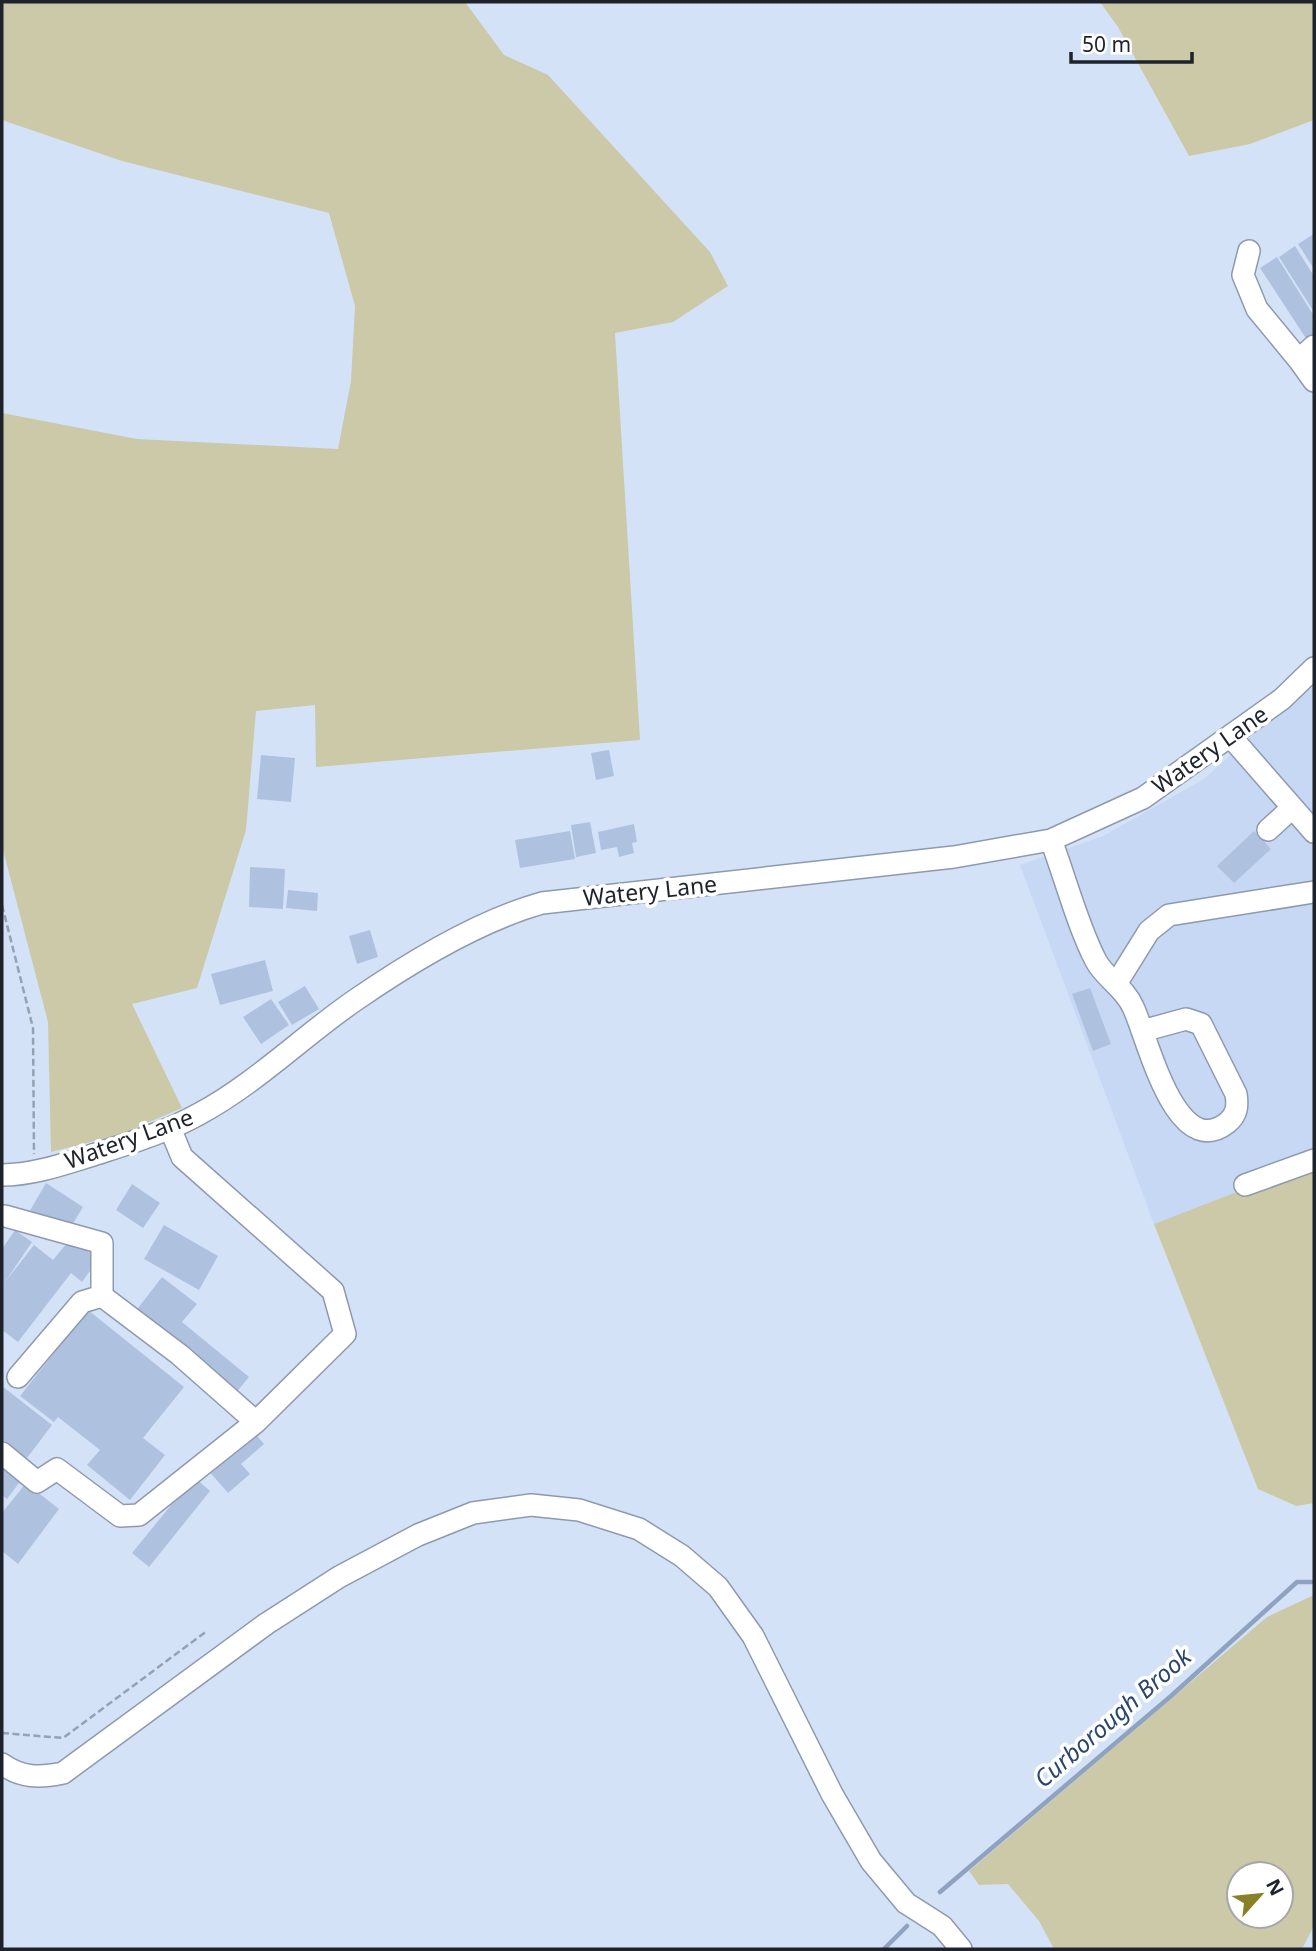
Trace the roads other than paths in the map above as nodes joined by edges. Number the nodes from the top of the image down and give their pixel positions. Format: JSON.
{"nodes":[{"id":1,"x":1249,"y":251,"type":"dead end"},
{"id":2,"x":1307,"y":353,"type":"edge"},
{"id":3,"x":1314,"y":381,"type":"edge"},
{"id":4,"x":1314,"y":668,"type":"edge"},
{"id":5,"x":1231,"y":737,"type":"junction"},
{"id":6,"x":1292,"y":808,"type":"junction"},
{"id":7,"x":1269,"y":830,"type":"dead end"},
{"id":8,"x":1314,"y":832,"type":"edge"},
{"id":9,"x":1051,"y":840,"type":"junction"},
{"id":10,"x":1314,"y":892,"type":"edge"},
{"id":11,"x":1115,"y":984,"type":"junction"},
{"id":12,"x":1142,"y":1031,"type":"junction"},
{"id":13,"x":170,"y":1128,"type":"junction"},
{"id":14,"x":1314,"y":1160,"type":"edge"},
{"id":15,"x":2,"y":1175,"type":"edge"},
{"id":16,"x":1245,"y":1185,"type":"dead end"},
{"id":17,"x":5,"y":1216,"type":"dead end"},
{"id":18,"x":103,"y":1296,"type":"junction"},
{"id":19,"x":18,"y":1377,"type":"dead end"},
{"id":20,"x":256,"y":1422,"type":"junction"},
{"id":21,"x":2,"y":1453,"type":"edge"},
{"id":22,"x":2,"y":1764,"type":"edge"},
{"id":23,"x":961,"y":1949,"type":"edge"}],
"edges":[{"from":1,"to":2,"type":"street"},
{"from":2,"to":3,"type":"street"},
{"from":4,"to":5,"type":"street","name":"Watery Lane"},
{"from":5,"to":6,"type":"street"},
{"from":5,"to":9,"type":"street","name":"Watery Lane"},
{"from":6,"to":7,"type":"street"},
{"from":6,"to":8,"type":"street"},
{"from":9,"to":11,"type":"street"},
{"from":9,"to":13,"type":"street","name":"Watery Lane"},
{"from":10,"to":11,"type":"street"},
{"from":11,"to":12,"type":"street"},
{"from":12,"to":12,"type":"street"},
{"from":13,"to":15,"type":"street","name":"Watery Lane"},
{"from":13,"to":20,"type":"street"},
{"from":14,"to":16,"type":"street"},
{"from":17,"to":18,"type":"street"},
{"from":18,"to":19,"type":"street"},
{"from":18,"to":20,"type":"street"},
{"from":20,"to":21,"type":"street"},
{"from":22,"to":23,"type":"street"}]}
